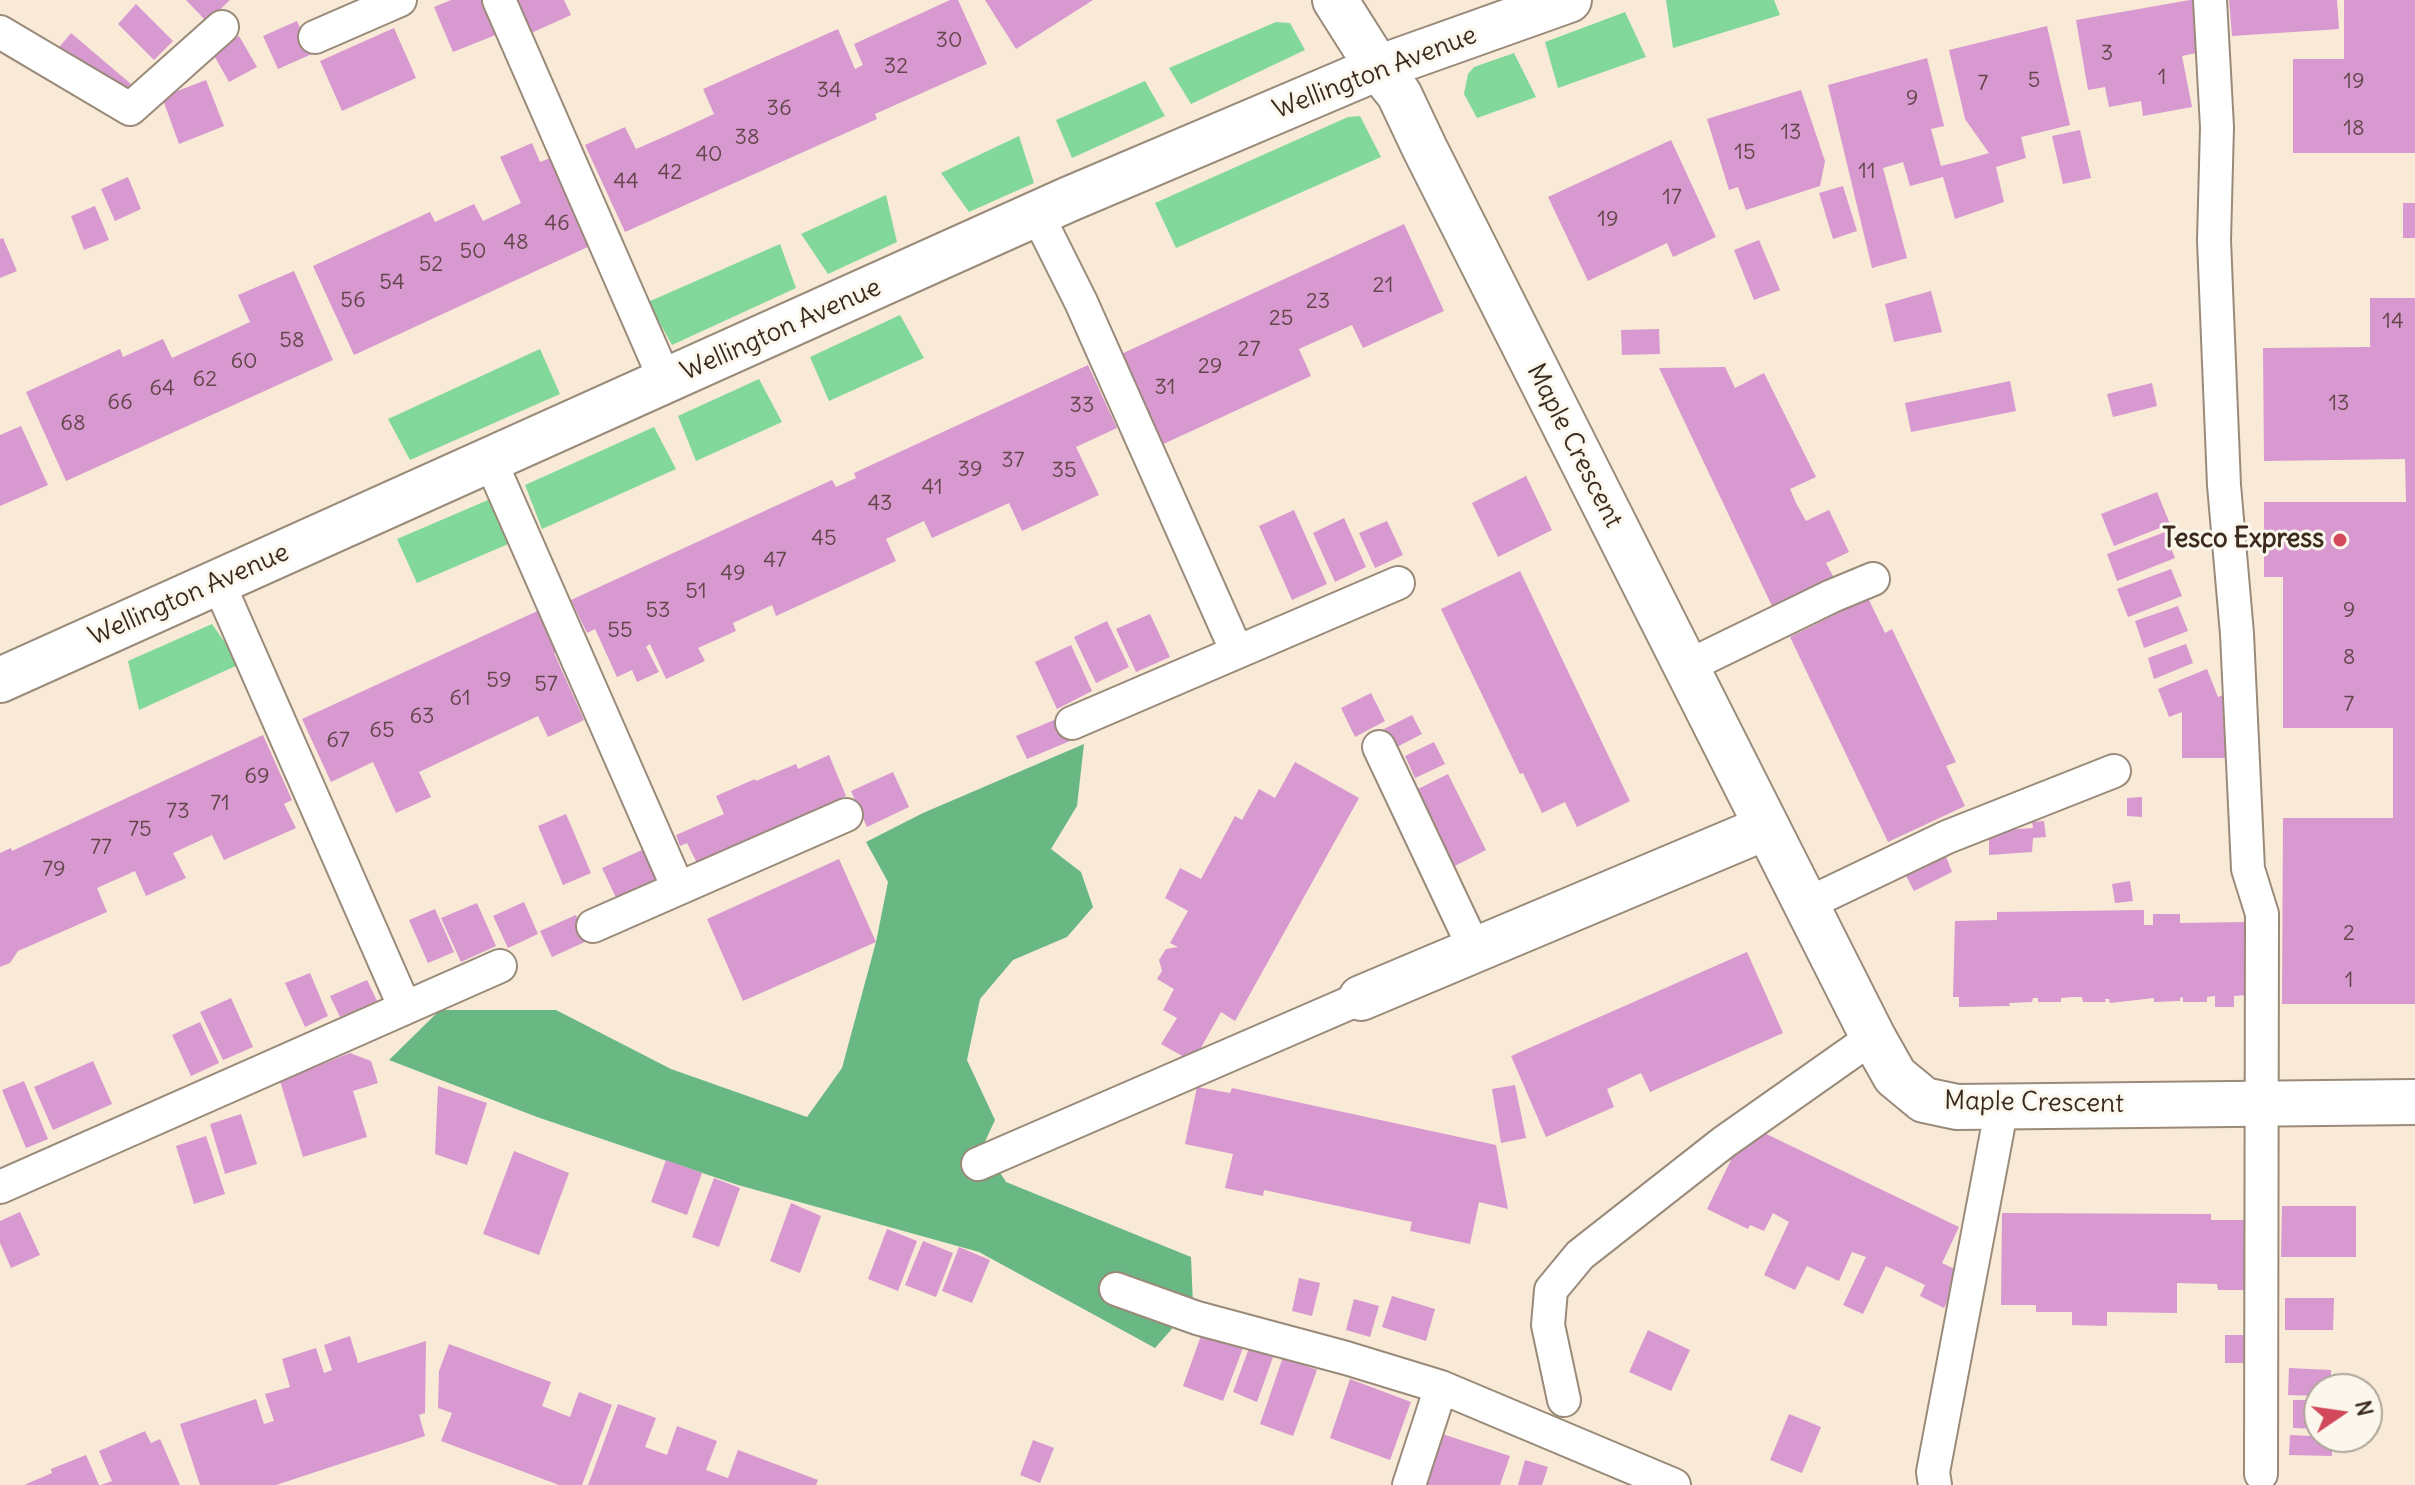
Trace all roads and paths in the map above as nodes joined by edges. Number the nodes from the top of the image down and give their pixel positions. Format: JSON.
{"nodes":[{"id":1,"x":400,"y":0,"type":"edge"},
{"id":2,"x":499,"y":0,"type":"edge"},
{"id":3,"x":1335,"y":0,"type":"edge"},
{"id":4,"x":1569,"y":0,"type":"edge"},
{"id":5,"x":2210,"y":0,"type":"edge"},
{"id":6,"x":222,"y":27,"type":"dead end"},
{"id":7,"x":0,"y":32,"type":"edge"},
{"id":8,"x":315,"y":37,"type":"dead end"},
{"id":9,"x":1378,"y":68,"type":"junction"},
{"id":10,"x":1037,"y":214,"type":"junction"},
{"id":11,"x":666,"y":382,"type":"junction"},
{"id":12,"x":490,"y":460,"type":"junction"},
{"id":13,"x":1873,"y":579,"type":"dead end"},
{"id":14,"x":218,"y":582,"type":"junction"},
{"id":15,"x":1398,"y":583,"type":"dead end"},
{"id":16,"x":1237,"y":652,"type":"junction"},
{"id":17,"x":1686,"y":667,"type":"junction"},
{"id":18,"x":0,"y":680,"type":"edge"},
{"id":19,"x":1072,"y":723,"type":"dead end"},
{"id":20,"x":1379,"y":747,"type":"dead end"},
{"id":21,"x":2114,"y":771,"type":"dead end"},
{"id":22,"x":846,"y":815,"type":"dead end"},
{"id":23,"x":1767,"y":827,"type":"junction"},
{"id":24,"x":678,"y":888,"type":"junction"},
{"id":25,"x":1807,"y":904,"type":"junction"},
{"id":26,"x":593,"y":926,"type":"dead end"},
{"id":27,"x":1475,"y":950,"type":"junction"},
{"id":28,"x":500,"y":966,"type":"dead end"},
{"id":29,"x":1361,"y":998,"type":"joint"},
{"id":30,"x":405,"y":1008,"type":"junction"},
{"id":31,"x":1873,"y":1037,"type":"junction"},
{"id":32,"x":2263,"y":1102,"type":"junction"},
{"id":33,"x":2415,"y":1102,"type":"edge"},
{"id":34,"x":2002,"y":1106,"type":"junction"},
{"id":35,"x":978,"y":1164,"type":"dead end"},
{"id":36,"x":0,"y":1187,"type":"edge"},
{"id":37,"x":1116,"y":1289,"type":"dead end"},
{"id":38,"x":1441,"y":1387,"type":"junction"},
{"id":39,"x":1564,"y":1400,"type":"dead end"},
{"id":40,"x":2261,"y":1474,"type":"dead end"},
{"id":41,"x":1409,"y":1485,"type":"edge"},
{"id":42,"x":1674,"y":1485,"type":"edge"},
{"id":43,"x":1935,"y":1485,"type":"edge"}],
"edges":[{"from":1,"to":8,"type":"lane"},
{"from":2,"to":11,"type":"lane"},
{"from":3,"to":9,"type":"street","name":"Maple Crescent"},
{"from":4,"to":9,"type":"street","name":"Wellington Avenue"},
{"from":5,"to":32,"type":"lane"},
{"from":6,"to":7,"type":"lane"},
{"from":9,"to":10,"type":"street","name":"Wellington Avenue"},
{"from":9,"to":17,"type":"street","name":"Maple Crescent"},
{"from":10,"to":11,"type":"street","name":"Wellington Avenue"},
{"from":10,"to":16,"type":"lane"},
{"from":11,"to":12,"type":"street","name":"Wellington Avenue"},
{"from":12,"to":14,"type":"street","name":"Wellington Avenue"},
{"from":12,"to":24,"type":"lane"},
{"from":13,"to":17,"type":"lane"},
{"from":14,"to":18,"type":"street","name":"Wellington Avenue"},
{"from":14,"to":30,"type":"lane"},
{"from":15,"to":16,"type":"lane"},
{"from":16,"to":19,"type":"lane"},
{"from":17,"to":23,"type":"street","name":"Maple Crescent"},
{"from":20,"to":27,"type":"lane"},
{"from":21,"to":25,"type":"lane"},
{"from":22,"to":24,"type":"lane"},
{"from":23,"to":25,"type":"street","name":"Maple Crescent"},
{"from":23,"to":27,"type":"street"},
{"from":24,"to":26,"type":"lane"},
{"from":25,"to":31,"type":"street","name":"Maple Crescent"},
{"from":27,"to":29,"type":"street"},
{"from":28,"to":30,"type":"lane"},
{"from":29,"to":35,"type":"lane"},
{"from":30,"to":36,"type":"lane"},
{"from":31,"to":34,"type":"street","name":"Maple Crescent"},
{"from":31,"to":39,"type":"lane"},
{"from":32,"to":33,"type":"street","name":"Maple Crescent"},
{"from":32,"to":34,"type":"street","name":"Maple Crescent"},
{"from":32,"to":40,"type":"lane"},
{"from":34,"to":43,"type":"lane"},
{"from":37,"to":38,"type":"lane"},
{"from":38,"to":41,"type":"lane"},
{"from":38,"to":42,"type":"lane"}]}
